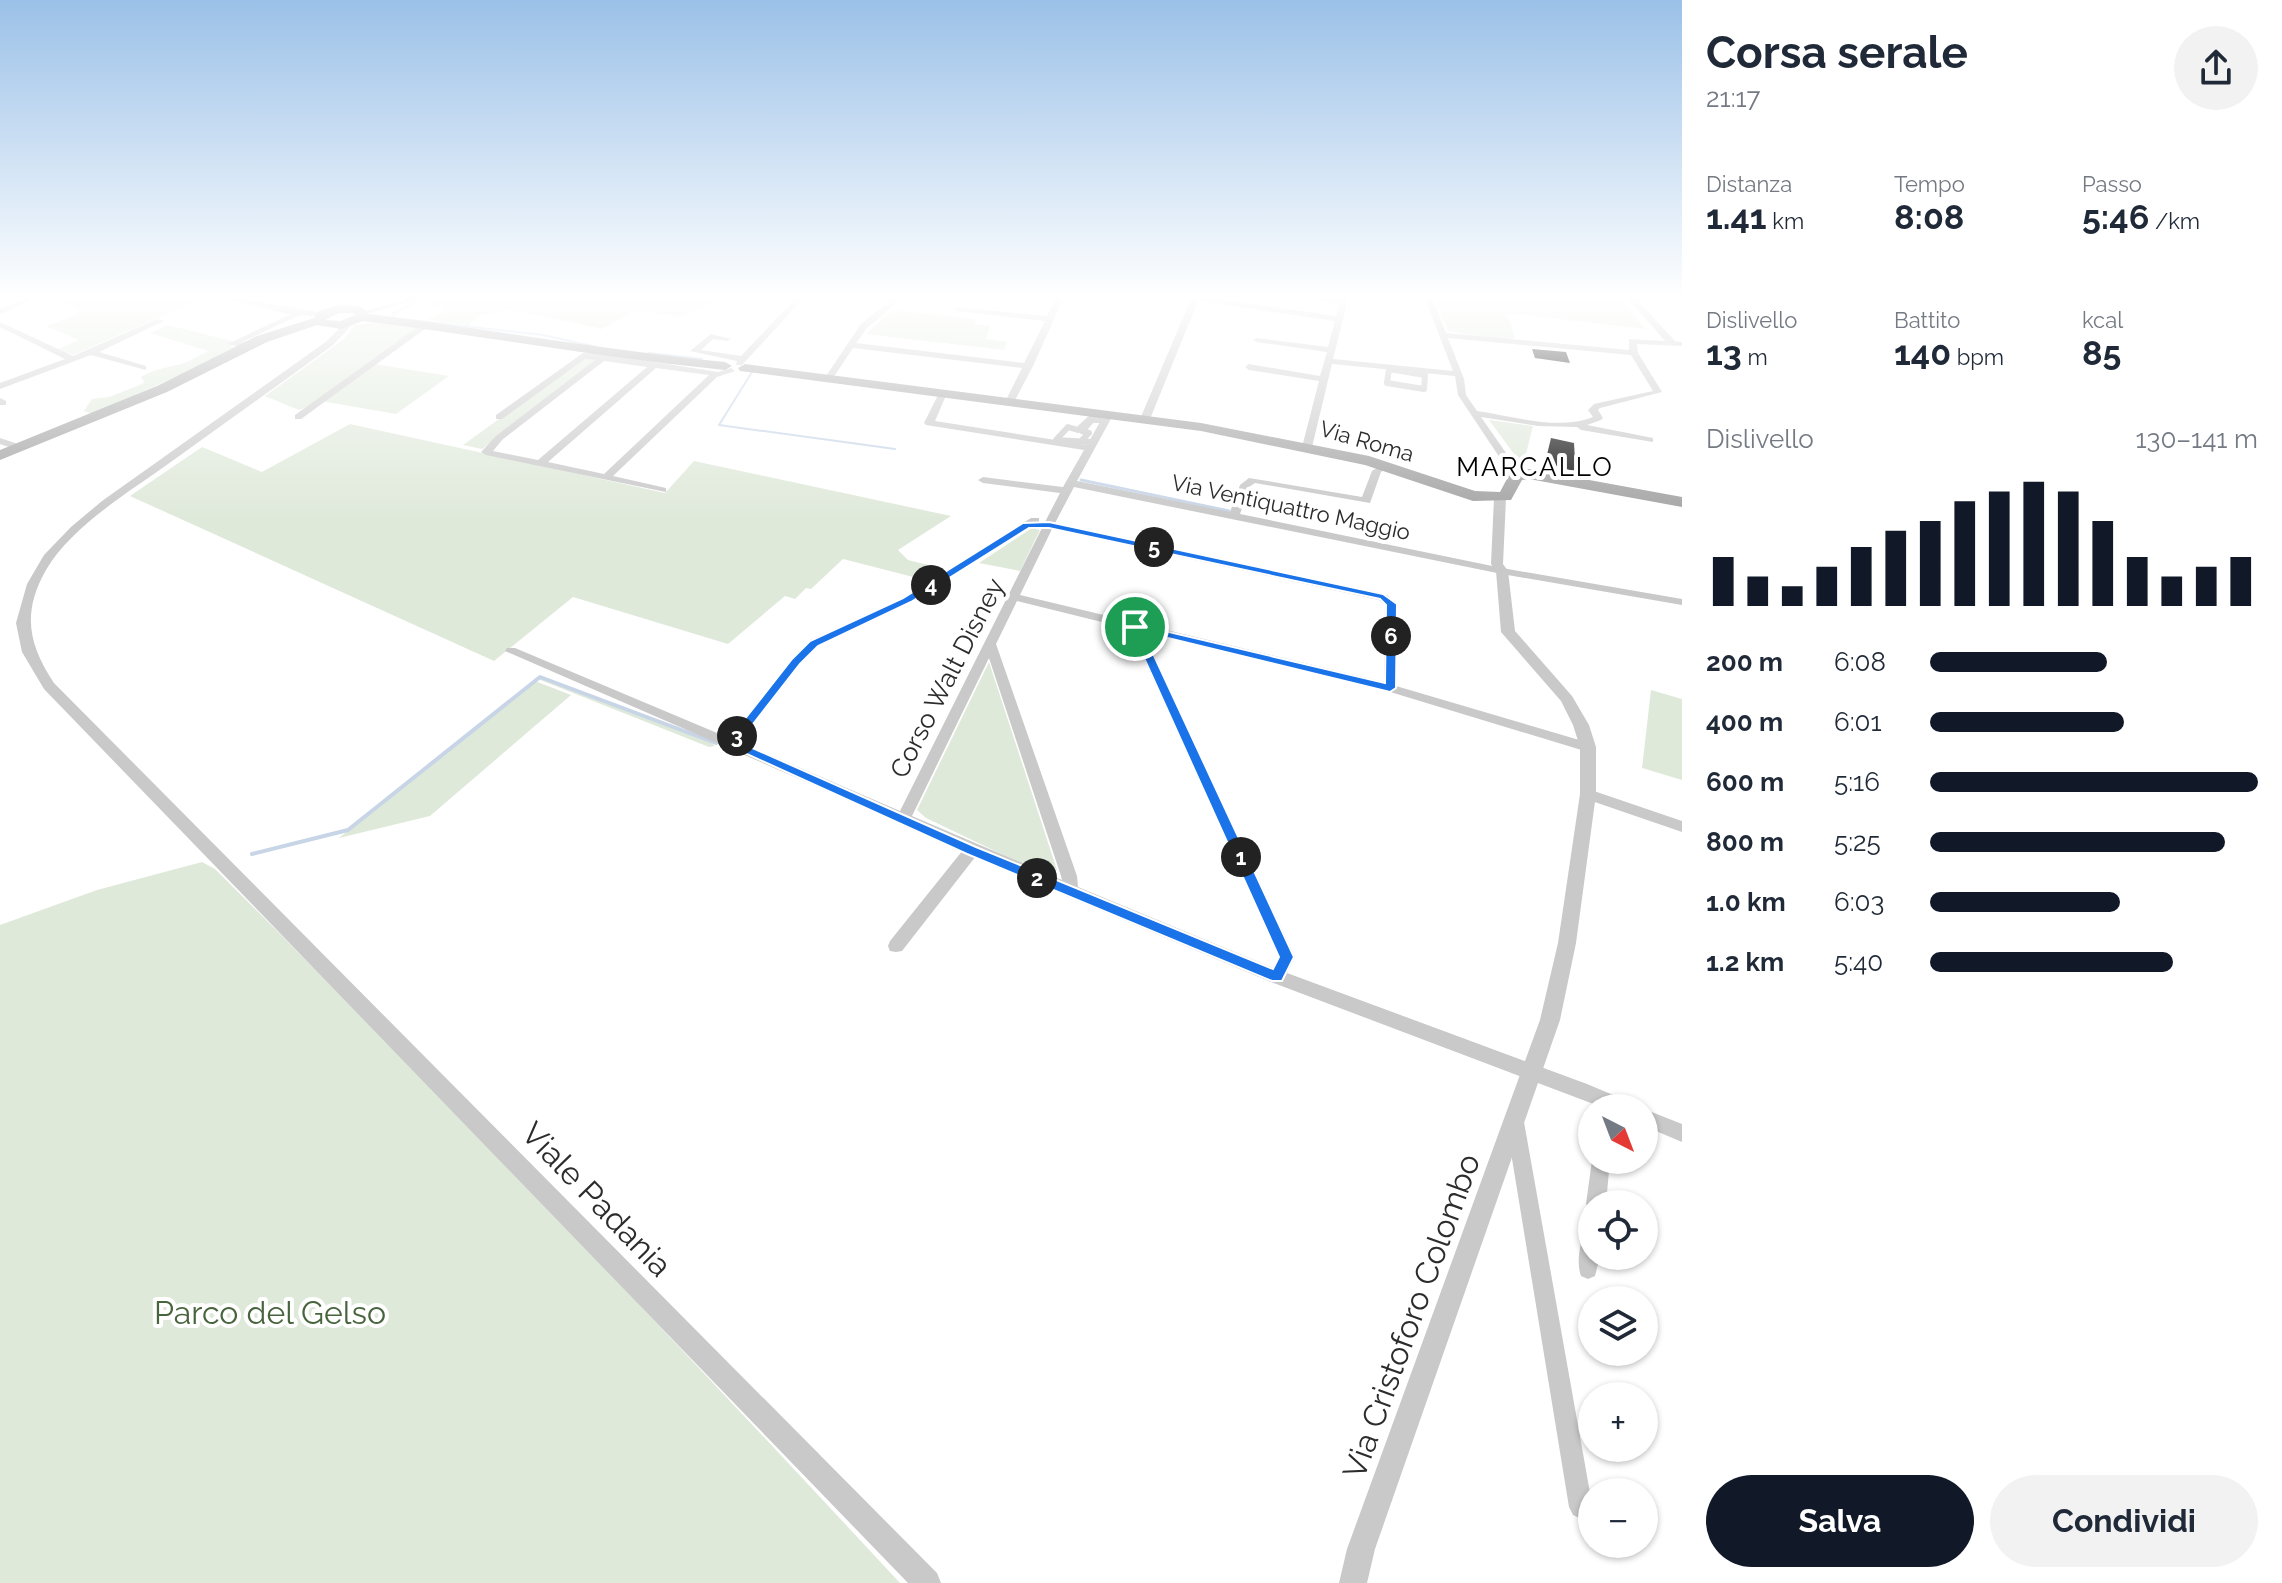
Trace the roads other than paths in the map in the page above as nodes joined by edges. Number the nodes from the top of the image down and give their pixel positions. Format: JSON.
{"nodes":[{"id":1,"x":35,"y":373,"type":"edge"},
{"id":2,"x":195,"y":373,"type":"edge"},
{"id":3,"x":288,"y":373,"type":"edge"},
{"id":4,"x":360,"y":373,"type":"edge"},
{"id":5,"x":559,"y":373,"type":"edge"},
{"id":6,"x":583,"y":373,"type":"edge"},
{"id":7,"x":646,"y":373,"type":"edge"},
{"id":8,"x":726,"y":373,"type":"edge"},
{"id":9,"x":779,"y":373,"type":"edge"},
{"id":10,"x":832,"y":373,"type":"edge"},
{"id":11,"x":1025,"y":373,"type":"edge"},
{"id":12,"x":1165,"y":373,"type":"edge"},
{"id":13,"x":1286,"y":373,"type":"edge"},
{"id":14,"x":1326,"y":373,"type":"edge"},
{"id":15,"x":1388,"y":373,"type":"edge"},
{"id":16,"x":1412,"y":373,"type":"edge"},
{"id":17,"x":1447,"y":373,"type":"edge"},
{"id":18,"x":1646,"y":373,"type":"edge"},
{"id":19,"x":1458,"y":374,"type":"joint"},
{"id":20,"x":828,"y":379,"type":"junction"},
{"id":21,"x":1325,"y":379,"type":"junction"},
{"id":22,"x":0,"y":386,"type":"edge"},
{"id":23,"x":943,"y":393,"type":"junction"},
{"id":24,"x":1010,"y":402,"type":"junction"},
{"id":25,"x":1475,"y":413,"type":"junction"},
{"id":26,"x":298,"y":417,"type":"dead end"},
{"id":27,"x":499,"y":417,"type":"dead end"},
{"id":28,"x":1104,"y":418,"type":"junction"},
{"id":29,"x":1145,"y":419,"type":"junction"},
{"id":30,"x":1572,"y":426,"type":"junction"},
{"id":31,"x":1650,"y":440,"type":"dead end"},
{"id":32,"x":0,"y":441,"type":"edge"},
{"id":33,"x":1307,"y":447,"type":"junction"},
{"id":34,"x":21,"y":448,"type":"junction"},
{"id":35,"x":1091,"y":448,"type":"junction"},
{"id":36,"x":0,"y":455,"type":"edge"},
{"id":37,"x":541,"y":463,"type":"junction"},
{"id":38,"x":1384,"y":466,"type":"junction"},
{"id":39,"x":1522,"y":476,"type":"junction"},
{"id":40,"x":606,"y":478,"type":"junction"},
{"id":41,"x":983,"y":480,"type":"dead end"},
{"id":42,"x":1069,"y":487,"type":"junction"},
{"id":43,"x":662,"y":490,"type":"dead end"},
{"id":44,"x":1500,"y":498,"type":"junction"},
{"id":45,"x":1682,"y":502,"type":"edge"},
{"id":46,"x":1234,"y":516,"type":"junction"},
{"id":47,"x":1052,"y":520,"type":"junction"},
{"id":48,"x":1502,"y":571,"type":"junction"},
{"id":49,"x":1014,"y":597,"type":"junction"},
{"id":50,"x":1682,"y":602,"type":"edge"},
{"id":51,"x":1135,"y":627,"type":"junction"},
{"id":52,"x":991,"y":646,"type":"junction"},
{"id":53,"x":511,"y":651,"type":"dead end"},
{"id":54,"x":1390,"y":688,"type":"junction"},
{"id":55,"x":731,"y":744,"type":"junction"},
{"id":56,"x":1588,"y":747,"type":"junction"},
{"id":57,"x":1588,"y":794,"type":"junction"},
{"id":58,"x":903,"y":819,"type":"junction"},
{"id":59,"x":1682,"y":827,"type":"edge"},
{"id":60,"x":972,"y":850,"type":"junction"},
{"id":61,"x":1071,"y":892,"type":"junction"},
{"id":62,"x":896,"y":946,"type":"dead end"},
{"id":63,"x":1277,"y":977,"type":"junction"},
{"id":64,"x":1534,"y":1071,"type":"junction"},
{"id":65,"x":1586,"y":1094,"type":"edge"},
{"id":66,"x":1515,"y":1122,"type":"junction"},
{"id":67,"x":1658,"y":1123,"type":"edge"},
{"id":68,"x":1682,"y":1133,"type":"edge"},
{"id":69,"x":1578,"y":1490,"type":"edge"},
{"id":70,"x":927,"y":1583,"type":"edge"},
{"id":71,"x":1353,"y":1583,"type":"edge"}],
"edges":[{"from":1,"to":22,"type":"street"},
{"from":2,"to":34,"type":"main road"},
{"from":3,"to":70,"type":"street","name":"Viale Padania"},
{"from":4,"to":26,"type":"street"},
{"from":5,"to":27,"type":"street"},
{"from":6,"to":37,"type":"street"},
{"from":7,"to":37,"type":"street"},
{"from":8,"to":40,"type":"street"},
{"from":9,"to":20,"type":"main road","name":"Via Roma"},
{"from":10,"to":20,"type":"street"},
{"from":11,"to":24,"type":"street"},
{"from":12,"to":29,"type":"street"},
{"from":13,"to":21,"type":"street"},
{"from":14,"to":21,"type":"street"},
{"from":15,"to":16,"type":"street"},
{"from":17,"to":19,"type":"street"},
{"from":18,"to":30,"type":"street"},
{"from":19,"to":25,"type":"street"},
{"from":20,"to":23,"type":"main road","name":"Via Roma"},
{"from":21,"to":33,"type":"street"},
{"from":23,"to":24,"type":"main road","name":"Via Roma"},
{"from":23,"to":35,"type":"street"},
{"from":24,"to":28,"type":"main road","name":"Via Roma"},
{"from":25,"to":30,"type":"street"},
{"from":25,"to":39,"type":"street"},
{"from":28,"to":28,"type":"street"},
{"from":28,"to":29,"type":"main road","name":"Via Roma"},
{"from":28,"to":35,"type":"street","name":"Corso Walt Disney"},
{"from":29,"to":33,"type":"main road","name":"Via Roma"},
{"from":30,"to":31,"type":"street"},
{"from":32,"to":34,"type":"street"},
{"from":33,"to":38,"type":"main road","name":"Via Roma"},
{"from":34,"to":36,"type":"main road"},
{"from":35,"to":42,"type":"street","name":"Corso Walt Disney"},
{"from":37,"to":40,"type":"street"},
{"from":38,"to":44,"type":"main road","name":"Via Roma"},
{"from":38,"to":46,"type":"street"},
{"from":39,"to":44,"type":"main road"},
{"from":39,"to":45,"type":"main road"},
{"from":40,"to":43,"type":"street"},
{"from":41,"to":42,"type":"street","name":"Via Ventiquattro Maggio"},
{"from":42,"to":46,"type":"street","name":"Via Ventiquattro Maggio"},
{"from":42,"to":47,"type":"street","name":"Corso Walt Disney"},
{"from":44,"to":48,"type":"street"},
{"from":46,"to":48,"type":"street","name":"Via Ventiquattro Maggio"},
{"from":47,"to":49,"type":"street","name":"Corso Walt Disney"},
{"from":47,"to":54,"type":"street"},
{"from":47,"to":55,"type":"street"},
{"from":48,"to":50,"type":"street","name":"Via Ventiquattro Maggio"},
{"from":48,"to":56,"type":"street"},
{"from":49,"to":51,"type":"street"},
{"from":49,"to":52,"type":"street","name":"Corso Walt Disney"},
{"from":51,"to":54,"type":"street"},
{"from":51,"to":63,"type":"street"},
{"from":52,"to":58,"type":"street","name":"Corso Walt Disney"},
{"from":52,"to":61,"type":"street"},
{"from":53,"to":55,"type":"street"},
{"from":54,"to":56,"type":"street"},
{"from":55,"to":58,"type":"street"},
{"from":56,"to":57,"type":"street","name":"Via Cristoforo Colombo"},
{"from":57,"to":59,"type":"street"},
{"from":57,"to":64,"type":"street","name":"Via Cristoforo Colombo"},
{"from":58,"to":60,"type":"street"},
{"from":60,"to":61,"type":"street"},
{"from":60,"to":62,"type":"street"},
{"from":61,"to":63,"type":"street"},
{"from":63,"to":64,"type":"street"},
{"from":64,"to":65,"type":"street"},
{"from":64,"to":66,"type":"street","name":"Via Cristoforo Colombo"},
{"from":66,"to":69,"type":"street"},
{"from":66,"to":71,"type":"street","name":"Via Cristoforo Colombo"},
{"from":67,"to":68,"type":"street"}]}
